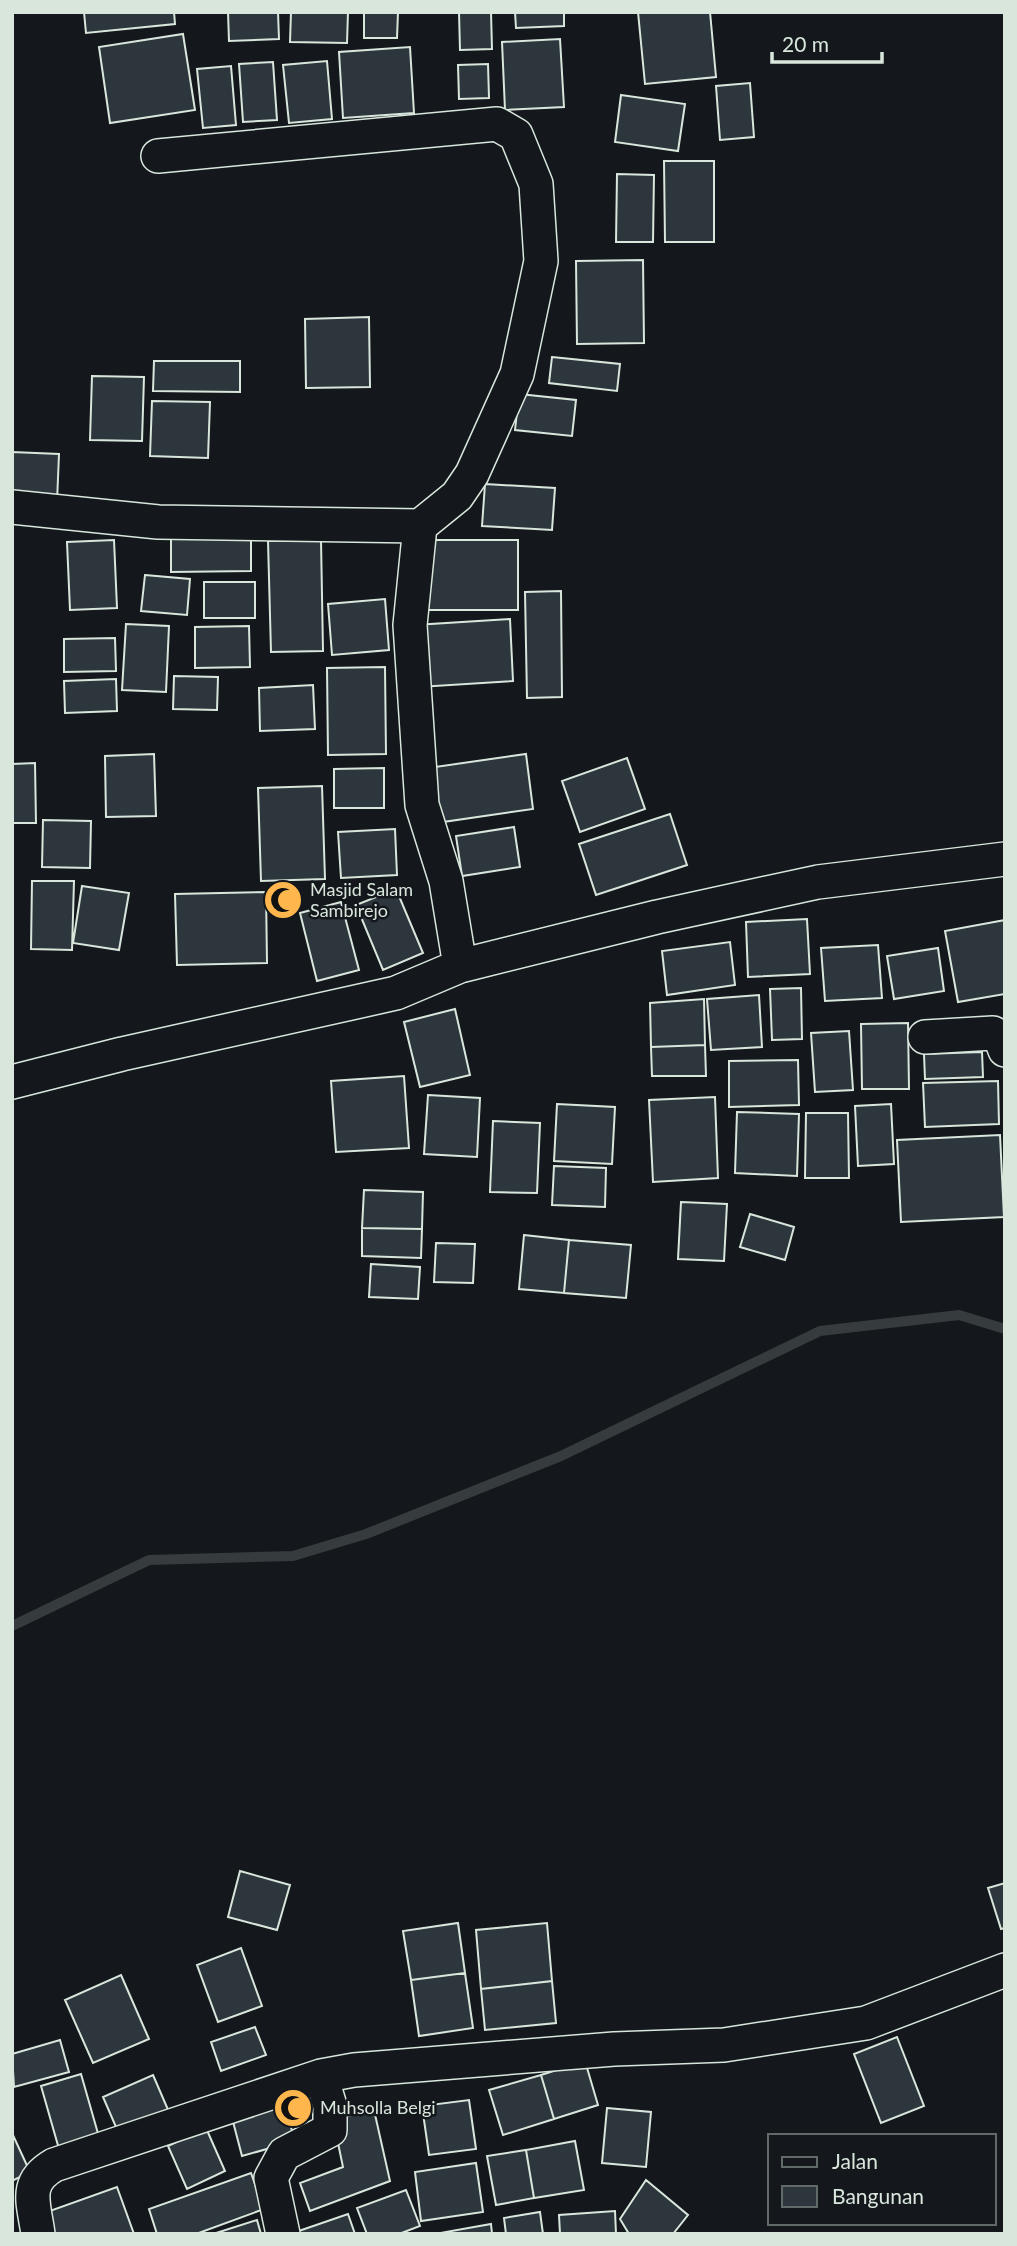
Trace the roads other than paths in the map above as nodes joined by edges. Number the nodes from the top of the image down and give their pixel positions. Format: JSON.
{"nodes":[{"id":1,"x":158,"y":156,"type":"dead end"},
{"id":2,"x":12,"y":507,"type":"edge"},
{"id":3,"x":419,"y":526,"type":"junction"},
{"id":4,"x":1005,"y":859,"type":"edge"},
{"id":5,"x":460,"y":965,"type":"junction"},
{"id":6,"x":925,"y":1037,"type":"dead end"},
{"id":7,"x":1005,"y":1050,"type":"edge"},
{"id":8,"x":12,"y":1082,"type":"edge"},
{"id":9,"x":1005,"y":1970,"type":"edge"},
{"id":10,"x":321,"y":2076,"type":"junction"},
{"id":11,"x":38,"y":2234,"type":"edge"},
{"id":12,"x":282,"y":2234,"type":"edge"}],
"edges":[{"from":1,"to":3,"type":"street"},
{"from":2,"to":3,"type":"street"},
{"from":3,"to":5,"type":"street"},
{"from":4,"to":5,"type":"street"},
{"from":5,"to":8,"type":"street"},
{"from":6,"to":7,"type":"street"},
{"from":9,"to":10,"type":"street"},
{"from":10,"to":11,"type":"street"},
{"from":10,"to":12,"type":"street"}]}
